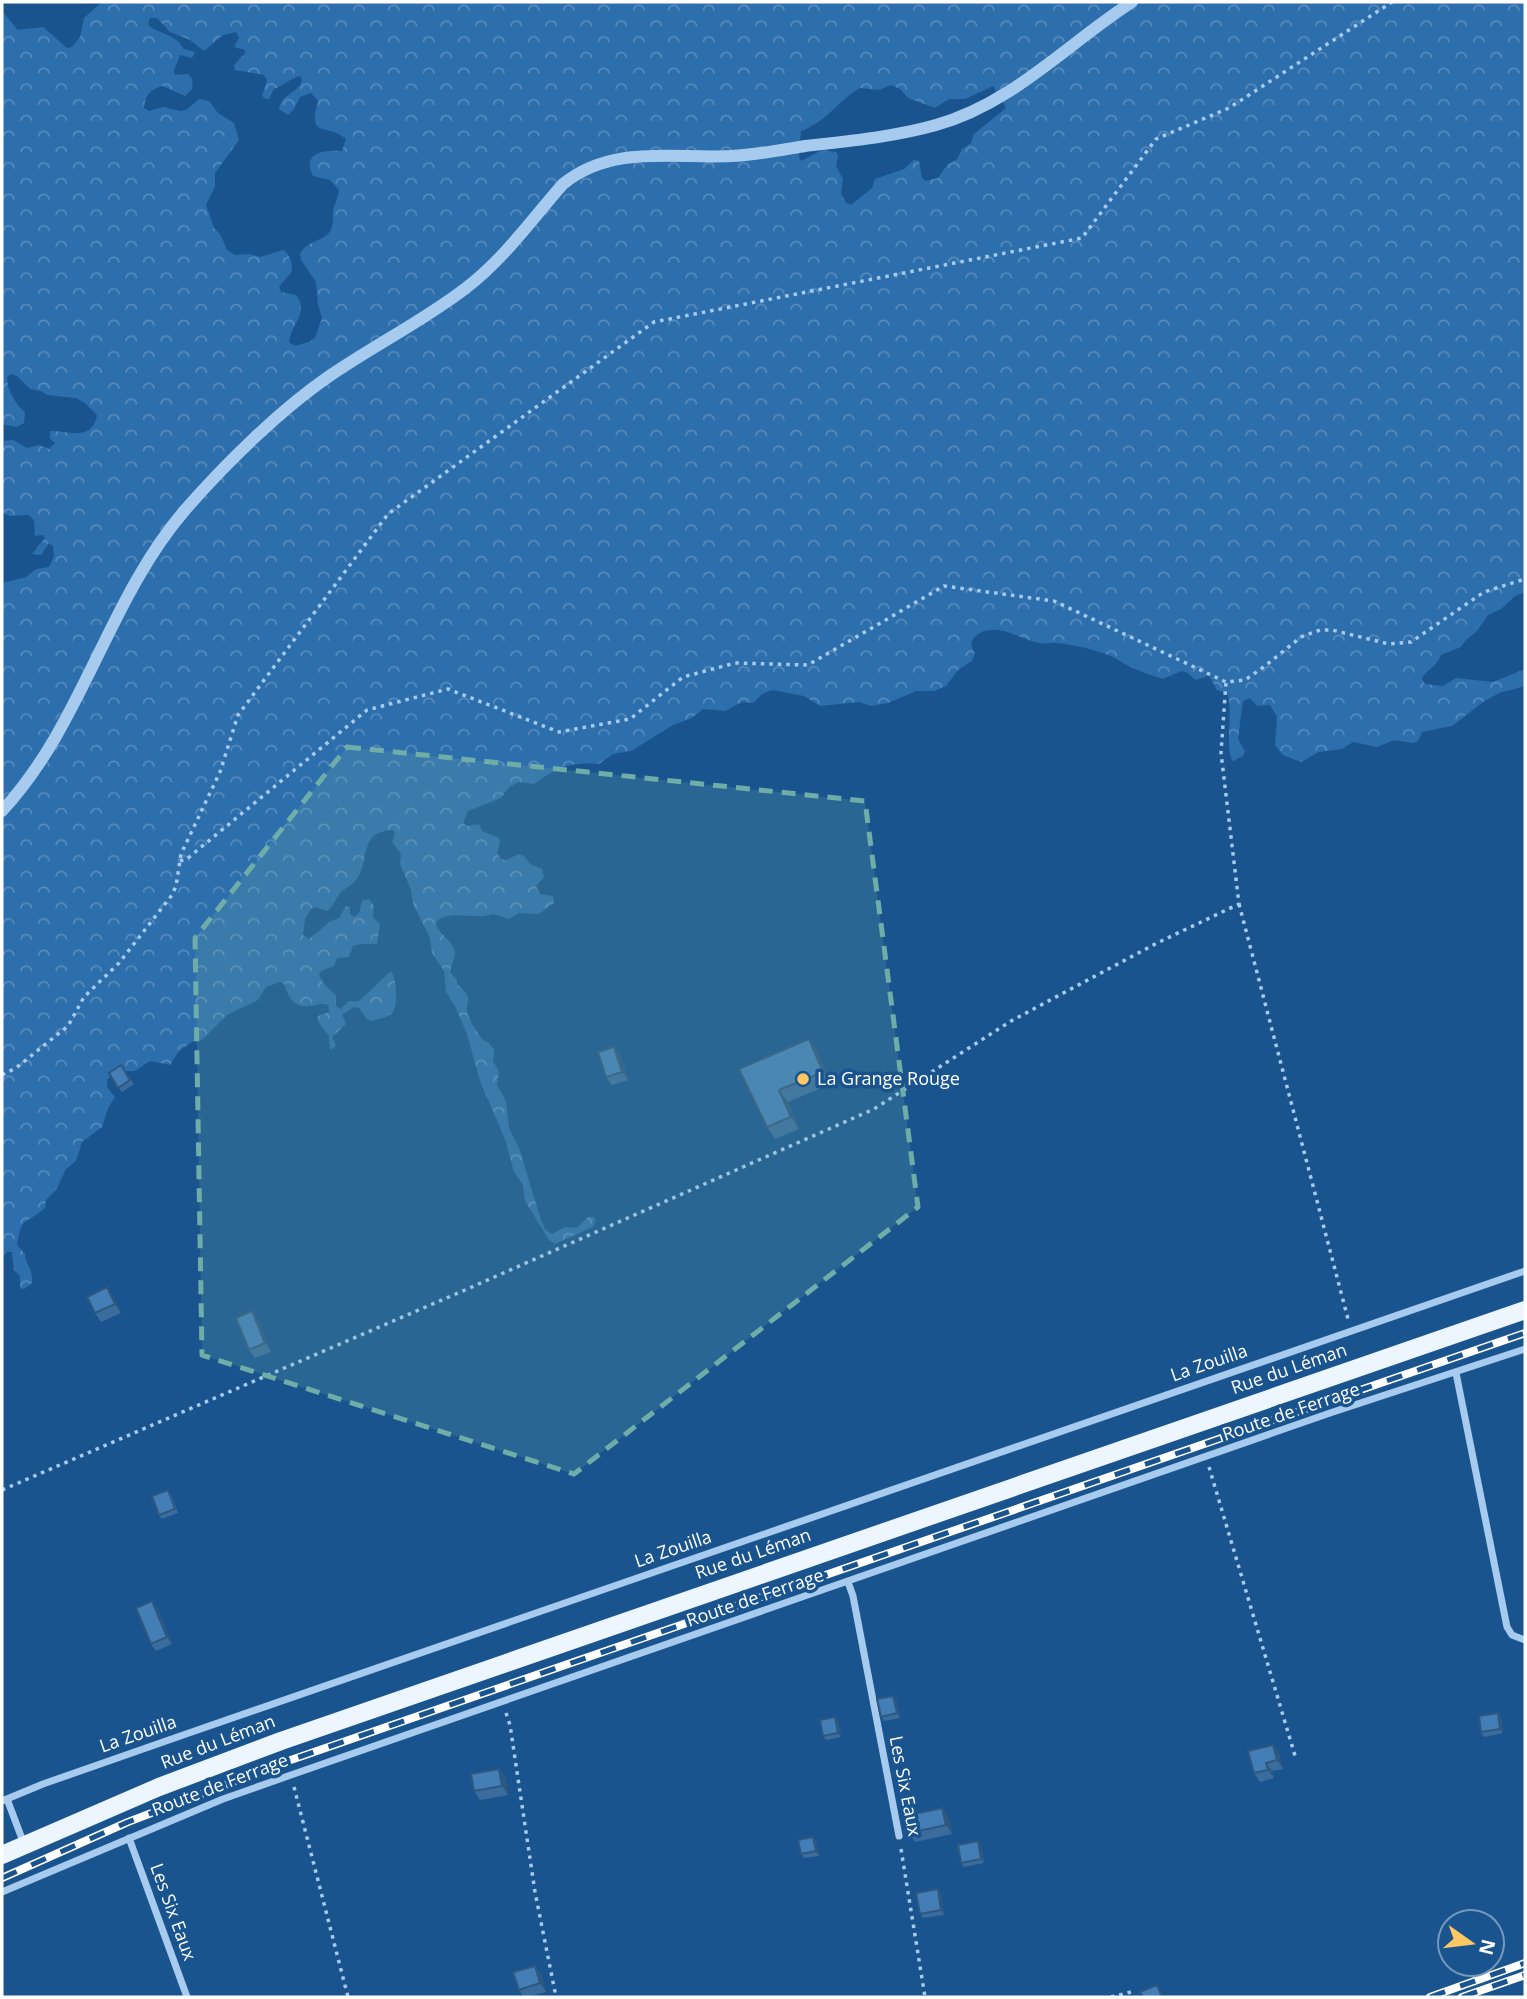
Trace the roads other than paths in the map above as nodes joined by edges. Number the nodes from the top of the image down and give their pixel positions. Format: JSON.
{"nodes":[{"id":1,"x":1132,"y":2,"type":"edge"},
{"id":2,"x":2,"y":811,"type":"edge"},
{"id":3,"x":1525,"y":1271,"type":"edge"},
{"id":4,"x":1525,"y":1310,"type":"edge"},
{"id":5,"x":1525,"y":1349,"type":"edge"},
{"id":6,"x":1456,"y":1373,"type":"junction"},
{"id":7,"x":848,"y":1582,"type":"junction"},
{"id":8,"x":1525,"y":1640,"type":"edge"},
{"id":9,"x":4,"y":1800,"type":"edge"},
{"id":10,"x":899,"y":1836,"type":"road end"},
{"id":11,"x":129,"y":1838,"type":"junction"},
{"id":12,"x":24,"y":1845,"type":"junction"},
{"id":13,"x":2,"y":1855,"type":"edge"},
{"id":14,"x":2,"y":1892,"type":"edge"},
{"id":15,"x":187,"y":1997,"type":"edge"}],
"edges":[{"from":1,"to":2,"type":"street"},
{"from":3,"to":9,"type":"street","name":"La Zouilla"},
{"from":4,"to":12,"type":"main road","name":"Rue du Léman"},
{"from":5,"to":6,"type":"street","name":"Route de Ferrage"},
{"from":6,"to":7,"type":"street","name":"Route de Ferrage"},
{"from":6,"to":8,"type":"street"},
{"from":7,"to":10,"type":"street","name":"Les Six Eaux"},
{"from":7,"to":11,"type":"street","name":"Route de Ferrage"},
{"from":9,"to":12,"type":"street"},
{"from":11,"to":14,"type":"street","name":"Route de Ferrage"},
{"from":11,"to":15,"type":"street","name":"Les Six Eaux"},
{"from":12,"to":13,"type":"main road","name":"Rue du Léman"}]}
